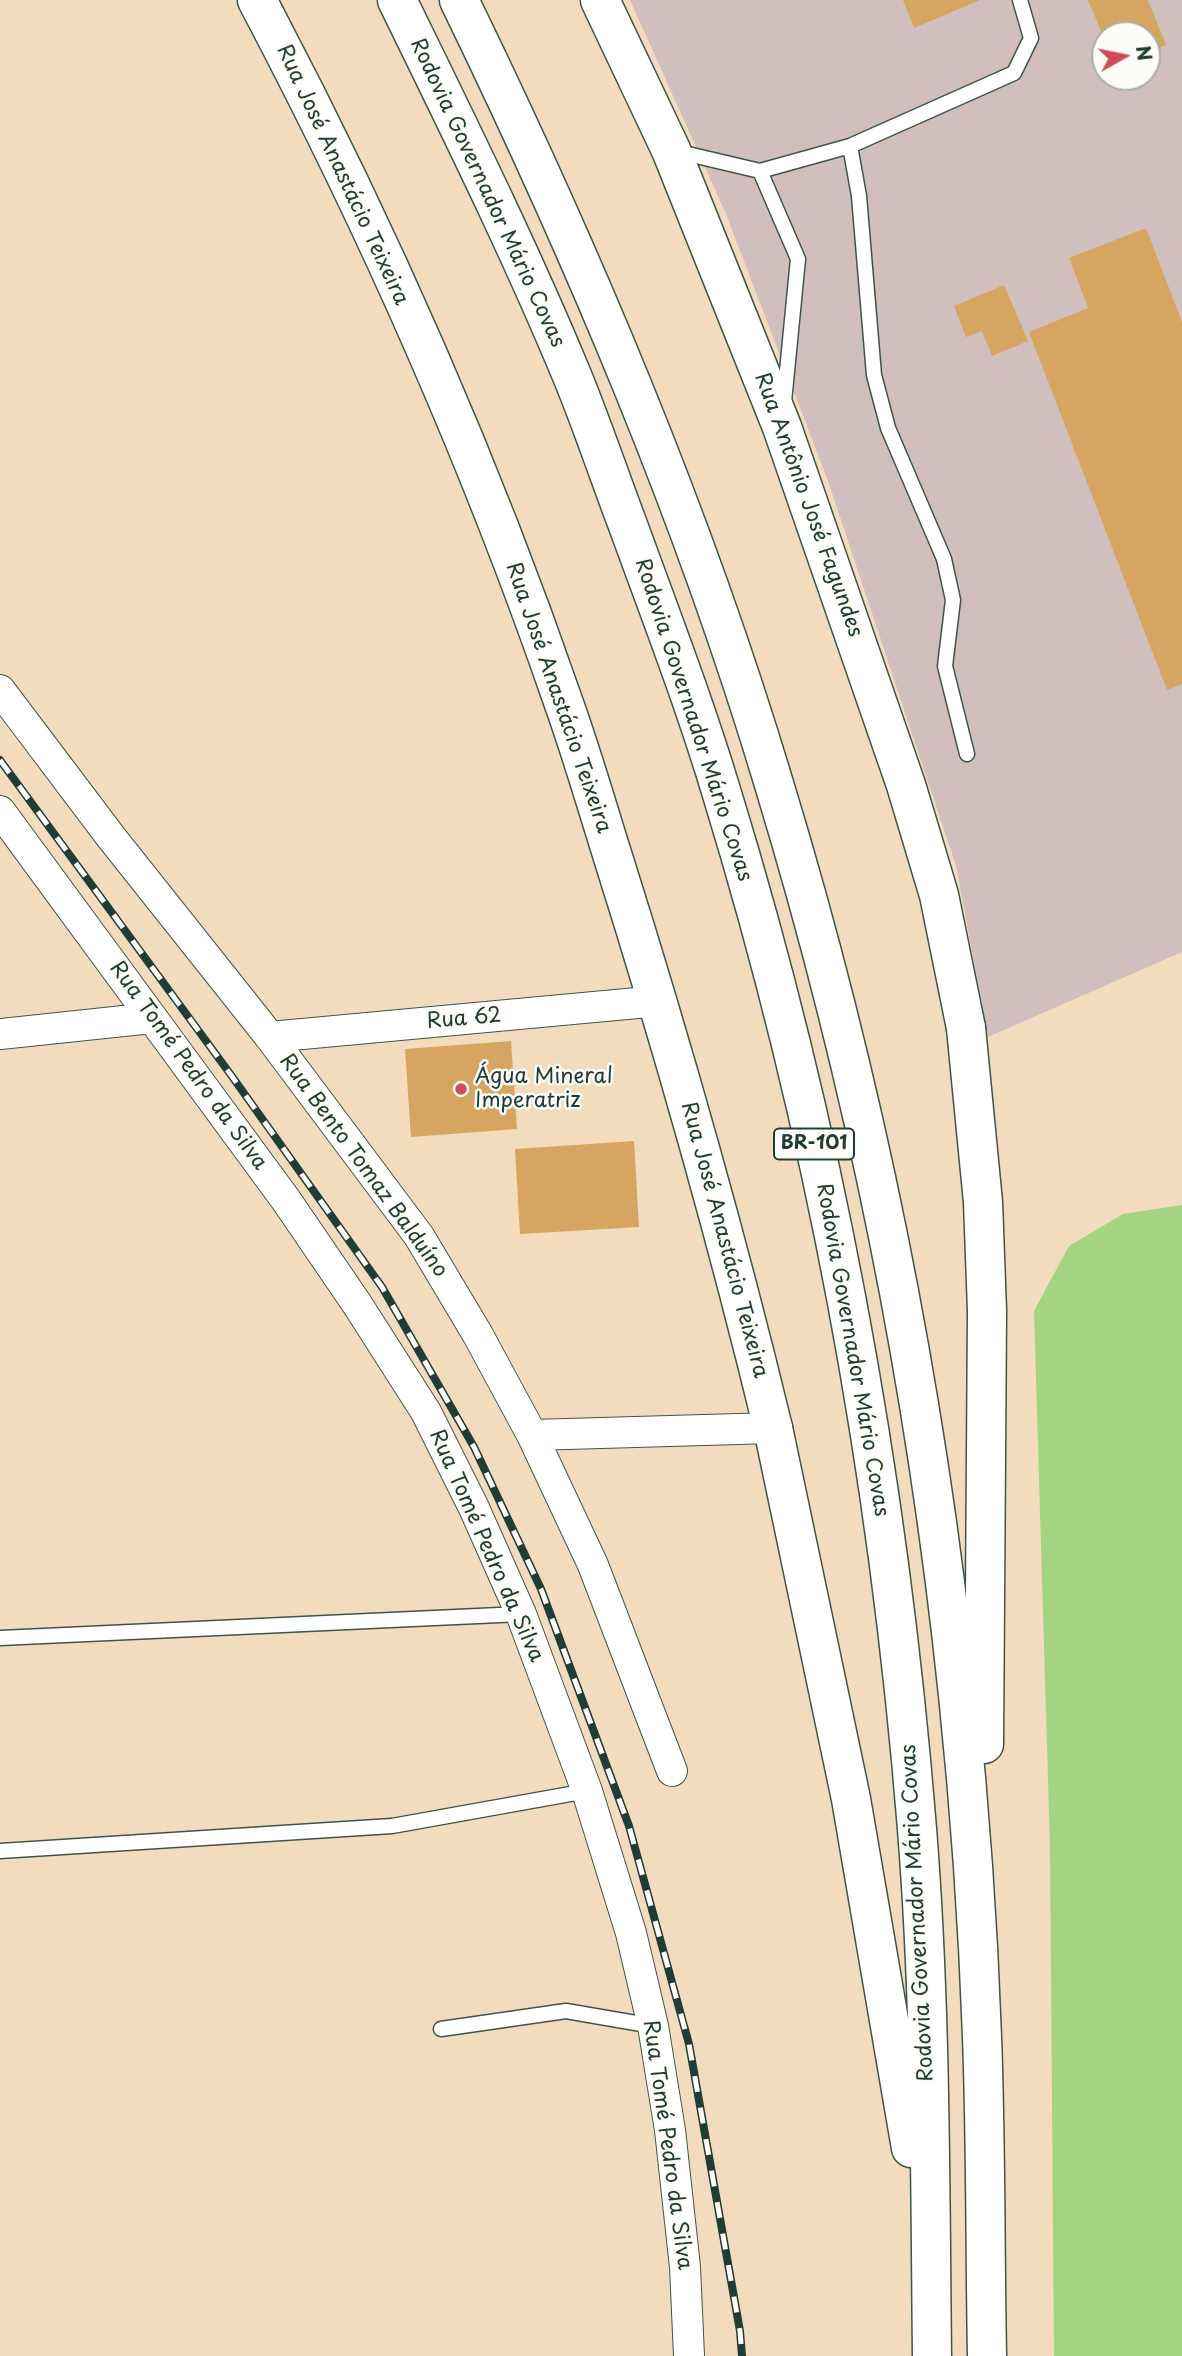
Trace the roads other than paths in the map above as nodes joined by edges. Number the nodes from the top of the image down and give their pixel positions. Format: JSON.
{"nodes":[{"id":1,"x":257,"y":0,"type":"edge"},
{"id":2,"x":397,"y":0,"type":"edge"},
{"id":3,"x":459,"y":0,"type":"edge"},
{"id":4,"x":600,"y":0,"type":"edge"},
{"id":5,"x":1020,"y":0,"type":"edge"},
{"id":6,"x":850,"y":146,"type":"junction"},
{"id":7,"x":671,"y":150,"type":"junction"},
{"id":8,"x":760,"y":171,"type":"junction"},
{"id":9,"x":782,"y":427,"type":"junction"},
{"id":10,"x":0,"y":690,"type":"edge"},
{"id":11,"x":967,"y":754,"type":"dead end"},
{"id":12,"x":0,"y":811,"type":"edge"},
{"id":13,"x":659,"y":1001,"type":"junction"},
{"id":14,"x":152,"y":1018,"type":"junction"},
{"id":15,"x":0,"y":1034,"type":"edge"},
{"id":16,"x":270,"y":1037,"type":"junction"},
{"id":17,"x":773,"y":1428,"type":"junction"},
{"id":18,"x":532,"y":1435,"type":"junction"},
{"id":19,"x":521,"y":1614,"type":"junction"},
{"id":20,"x":0,"y":1638,"type":"edge"},
{"id":21,"x":672,"y":1771,"type":"dead end"},
{"id":22,"x":587,"y":1791,"type":"junction"},
{"id":23,"x":0,"y":1851,"type":"edge"},
{"id":24,"x":653,"y":2026,"type":"junction"},
{"id":25,"x":440,"y":2029,"type":"dead end"},
{"id":26,"x":982,"y":2040,"type":"junction"},
{"id":27,"x":931,"y":2265,"type":"junction"},
{"id":28,"x":689,"y":2356,"type":"edge"},
{"id":29,"x":932,"y":2356,"type":"edge"},
{"id":30,"x":987,"y":2356,"type":"edge"}],
"edges":[{"from":1,"to":13,"type":"main road","name":"Rua José Anastácio Teixeira"},
{"from":2,"to":27,"type":"main road","name":"Rodovia Governador Mário Covas","number":"BR-101"},
{"from":3,"to":26,"type":"main road","number":"BR-101"},
{"from":4,"to":7,"type":"main road","name":"Rua Antônio José Fagundes"},
{"from":5,"to":6,"type":"lane"},
{"from":6,"to":8,"type":"lane"},
{"from":6,"to":11,"type":"lane"},
{"from":7,"to":8,"type":"lane"},
{"from":7,"to":9,"type":"main road","name":"Rua Antônio José Fagundes"},
{"from":8,"to":9,"type":"lane"},
{"from":9,"to":26,"type":"main road","name":"Rua Antônio José Fagundes"},
{"from":10,"to":16,"type":"street","name":"Rua Bento Tomaz Balduíno"},
{"from":12,"to":14,"type":"street","name":"Rua Tomé Pedro da Silva"},
{"from":13,"to":16,"type":"street","name":"Rua 62"},
{"from":13,"to":17,"type":"main road","name":"Rua José Anastácio Teixeira"},
{"from":14,"to":15,"type":"street"},
{"from":14,"to":19,"type":"street","name":"Rua Tomé Pedro da Silva"},
{"from":16,"to":18,"type":"street","name":"Rua Bento Tomaz Balduíno"},
{"from":17,"to":18,"type":"street"},
{"from":17,"to":27,"type":"main road","name":"Rua José Anastácio Teixeira"},
{"from":18,"to":21,"type":"street","name":"Rua Bento Tomaz Balduíno"},
{"from":19,"to":20,"type":"lane"},
{"from":19,"to":22,"type":"street","name":"Rua Tomé Pedro da Silva"},
{"from":22,"to":23,"type":"lane"},
{"from":22,"to":24,"type":"street","name":"Rua Tomé Pedro da Silva"},
{"from":24,"to":25,"type":"lane"},
{"from":24,"to":28,"type":"street","name":"Rua Tomé Pedro da Silva"},
{"from":26,"to":30,"type":"main road","number":"BR-101"},
{"from":27,"to":29,"type":"main road","name":"Rodovia Governador Mário Covas","number":"BR-101"}]}
